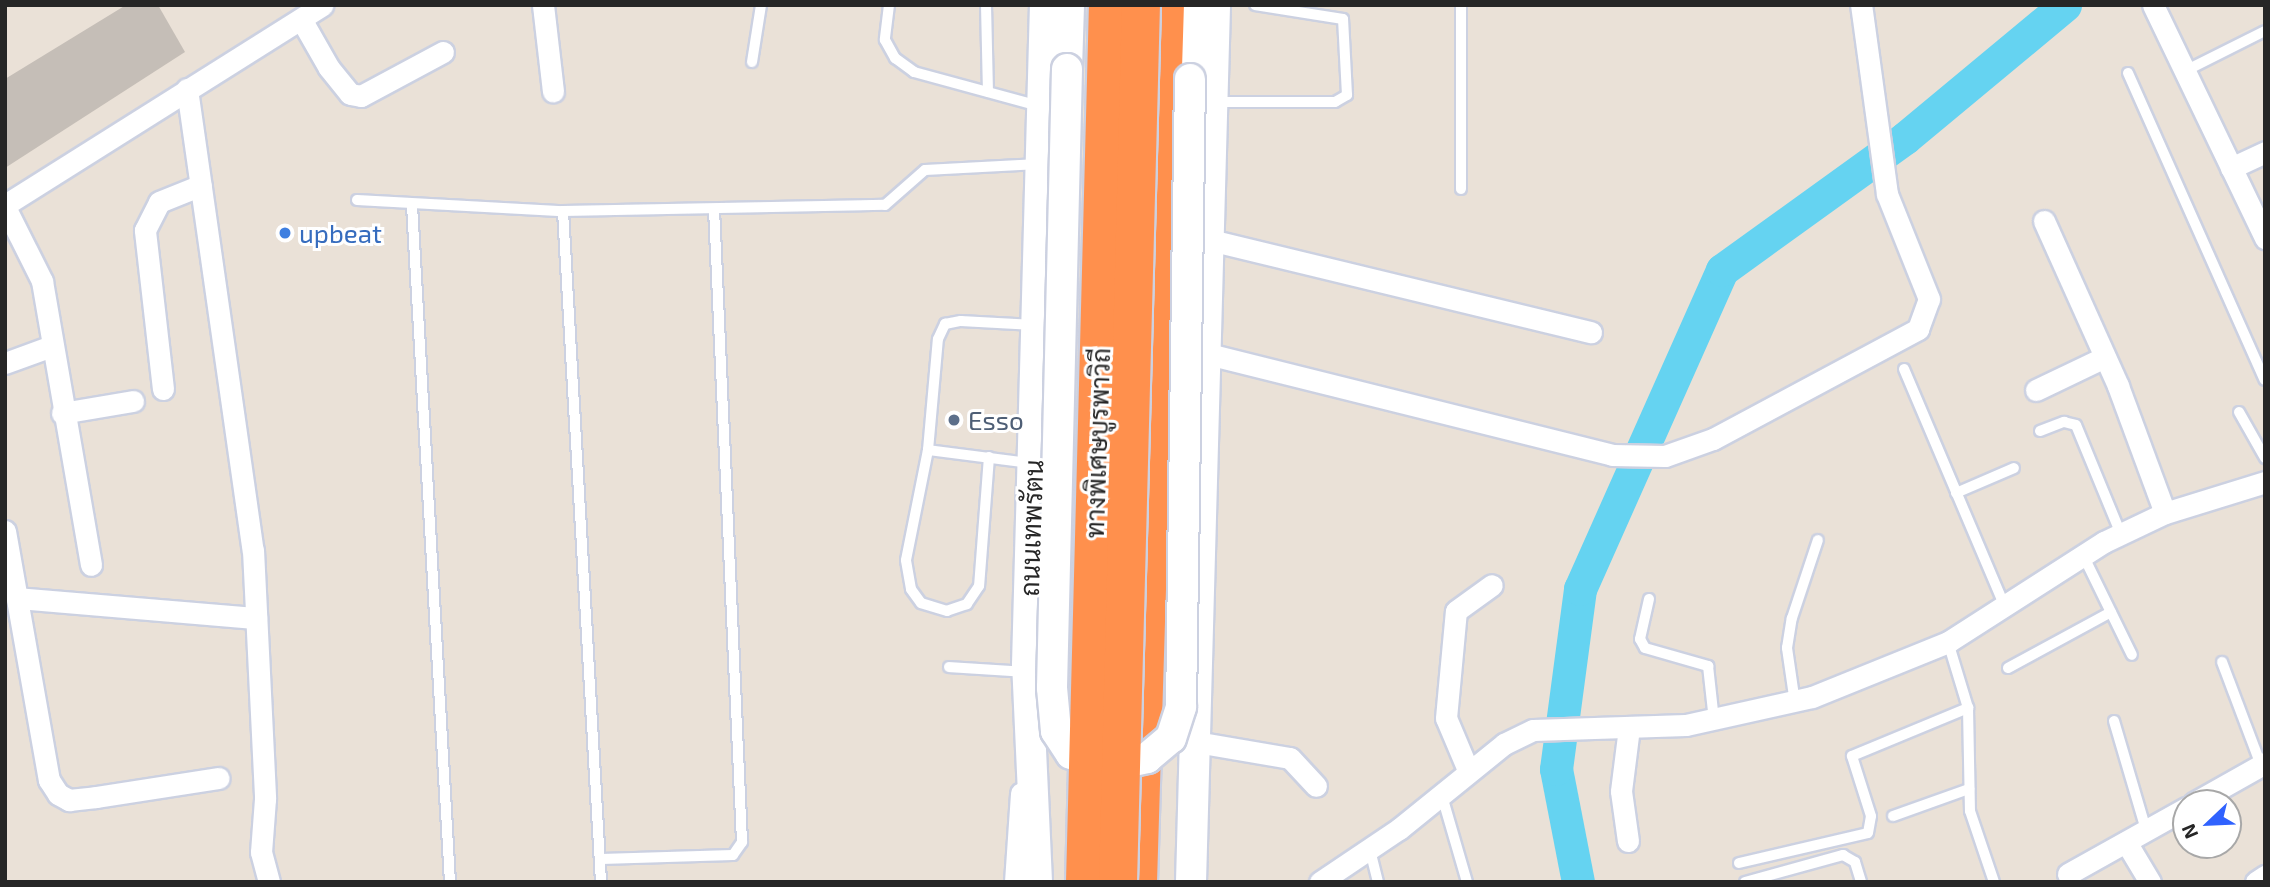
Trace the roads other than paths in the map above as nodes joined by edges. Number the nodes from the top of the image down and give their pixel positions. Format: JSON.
{"nodes":[{"id":1,"x":322,"y":5,"type":"edge"},
{"id":2,"x":544,"y":5,"type":"edge"},
{"id":3,"x":761,"y":5,"type":"edge"},
{"id":4,"x":889,"y":5,"type":"edge"},
{"id":5,"x":986,"y":5,"type":"edge"},
{"id":6,"x":1045,"y":5,"type":"edge"},
{"id":7,"x":1069,"y":5,"type":"edge"},
{"id":8,"x":1097,"y":5,"type":"edge"},
{"id":9,"x":1108,"y":5,"type":"edge"},
{"id":10,"x":1141,"y":5,"type":"edge"},
{"id":11,"x":1165,"y":5,"type":"edge"},
{"id":12,"x":1191,"y":5,"type":"edge"},
{"id":13,"x":1215,"y":5,"type":"edge"},
{"id":14,"x":1255,"y":5,"type":"edge"},
{"id":15,"x":1461,"y":5,"type":"edge"},
{"id":16,"x":1861,"y":5,"type":"edge"},
{"id":17,"x":2153,"y":5,"type":"edge"},
{"id":18,"x":301,"y":19,"type":"junction"},
{"id":19,"x":2265,"y":31,"type":"edge"},
{"id":20,"x":443,"y":52,"type":"dead end"},
{"id":21,"x":752,"y":62,"type":"dead end"},
{"id":22,"x":2185,"y":71,"type":"junction"},
{"id":23,"x":2128,"y":73,"type":"dead end"},
{"id":24,"x":187,"y":89,"type":"junction"},
{"id":25,"x":553,"y":91,"type":"dead end"},
{"id":26,"x":988,"y":92,"type":"junction"},
{"id":27,"x":1212,"y":102,"type":"junction"},
{"id":28,"x":1042,"y":107,"type":"junction"},
{"id":29,"x":2265,"y":152,"type":"edge"},
{"id":30,"x":1041,"y":164,"type":"junction"},
{"id":31,"x":2231,"y":168,"type":"junction"},
{"id":32,"x":201,"y":185,"type":"junction"},
{"id":33,"x":1461,"y":189,"type":"dead end"},
{"id":34,"x":357,"y":200,"type":"dead end"},
{"id":35,"x":412,"y":205,"type":"junction"},
{"id":36,"x":5,"y":206,"type":"edge"},
{"id":37,"x":714,"y":209,"type":"junction"},
{"id":38,"x":563,"y":211,"type":"junction"},
{"id":39,"x":2044,"y":221,"type":"dead end"},
{"id":40,"x":2265,"y":238,"type":"edge"},
{"id":41,"x":1210,"y":240,"type":"junction"},
{"id":42,"x":1037,"y":326,"type":"junction"},
{"id":43,"x":1591,"y":332,"type":"dead end"},
{"id":44,"x":52,"y":346,"type":"junction"},
{"id":45,"x":1208,"y":354,"type":"junction"},
{"id":46,"x":2105,"y":356,"type":"junction"},
{"id":47,"x":5,"y":363,"type":"edge"},
{"id":48,"x":1904,"y":369,"type":"dead end"},
{"id":49,"x":2265,"y":380,"type":"edge"},
{"id":50,"x":163,"y":389,"type":"dead end"},
{"id":51,"x":2036,"y":390,"type":"dead end"},
{"id":52,"x":133,"y":401,"type":"dead end"},
{"id":53,"x":2239,"y":412,"type":"dead end"},
{"id":54,"x":62,"y":413,"type":"junction"},
{"id":55,"x":2040,"y":430,"type":"dead end"},
{"id":56,"x":928,"y":450,"type":"junction"},
{"id":57,"x":989,"y":457,"type":"junction"},
{"id":58,"x":2265,"y":458,"type":"edge"},
{"id":59,"x":1033,"y":464,"type":"junction"},
{"id":60,"x":2014,"y":468,"type":"dead end"},
{"id":61,"x":2265,"y":482,"type":"edge"},
{"id":62,"x":1956,"y":493,"type":"junction"},
{"id":63,"x":2165,"y":513,"type":"junction"},
{"id":64,"x":5,"y":531,"type":"edge"},
{"id":65,"x":2121,"y":534,"type":"junction"},
{"id":66,"x":1818,"y":540,"type":"dead end"},
{"id":67,"x":2083,"y":555,"type":"junction"},
{"id":68,"x":91,"y":565,"type":"dead end"},
{"id":69,"x":1492,"y":585,"type":"dead end"},
{"id":70,"x":18,"y":598,"type":"junction"},
{"id":71,"x":1649,"y":599,"type":"dead end"},
{"id":72,"x":2004,"y":607,"type":"junction"},
{"id":73,"x":2110,"y":612,"type":"junction"},
{"id":74,"x":256,"y":618,"type":"junction"},
{"id":75,"x":1948,"y":642,"type":"junction"},
{"id":76,"x":2132,"y":655,"type":"dead end"},
{"id":77,"x":2222,"y":662,"type":"dead end"},
{"id":78,"x":949,"y":667,"type":"dead end"},
{"id":79,"x":2008,"y":668,"type":"dead end"},
{"id":80,"x":1028,"y":672,"type":"junction"},
{"id":81,"x":1794,"y":703,"type":"junction"},
{"id":82,"x":1968,"y":708,"type":"junction"},
{"id":83,"x":1029,"y":719,"type":"junction"},
{"id":84,"x":1714,"y":721,"type":"junction"},
{"id":85,"x":2114,"y":721,"type":"dead end"},
{"id":86,"x":1629,"y":728,"type":"junction"},
{"id":87,"x":1196,"y":742,"type":"junction"},
{"id":88,"x":2263,"y":764,"type":"edge"},
{"id":89,"x":1468,"y":770,"type":"junction"},
{"id":90,"x":219,"y":778,"type":"dead end"},
{"id":91,"x":1316,"y":786,"type":"dead end"},
{"id":92,"x":1969,"y":789,"type":"junction"},
{"id":93,"x":2219,"y":789,"type":"edge"},
{"id":94,"x":1442,"y":796,"type":"junction"},
{"id":95,"x":1893,"y":816,"type":"dead end"},
{"id":96,"x":2172,"y":816,"type":"edge"},
{"id":97,"x":2146,"y":830,"type":"junction"},
{"id":98,"x":1628,"y":841,"type":"dead end"},
{"id":99,"x":2126,"y":842,"type":"junction"},
{"id":100,"x":1370,"y":850,"type":"junction"},
{"id":101,"x":601,"y":859,"type":"junction"},
{"id":102,"x":1739,"y":863,"type":"dead end"},
{"id":103,"x":2068,"y":874,"type":"dead end"},
{"id":104,"x":2265,"y":876,"type":"edge"},
{"id":105,"x":269,"y":882,"type":"edge"},
{"id":106,"x":450,"y":882,"type":"edge"},
{"id":107,"x":601,"y":882,"type":"edge"},
{"id":108,"x":1015,"y":882,"type":"edge"},
{"id":109,"x":1037,"y":882,"type":"edge"},
{"id":110,"x":1075,"y":882,"type":"edge"},
{"id":111,"x":1085,"y":882,"type":"edge"},
{"id":112,"x":1118,"y":882,"type":"edge"},
{"id":113,"x":1138,"y":882,"type":"edge"},
{"id":114,"x":1191,"y":882,"type":"edge"},
{"id":115,"x":1320,"y":882,"type":"edge"},
{"id":116,"x":1378,"y":882,"type":"edge"},
{"id":117,"x":1466,"y":882,"type":"edge"},
{"id":118,"x":1745,"y":882,"type":"edge"},
{"id":119,"x":1861,"y":882,"type":"edge"},
{"id":120,"x":1994,"y":882,"type":"edge"},
{"id":121,"x":2150,"y":882,"type":"edge"},
{"id":122,"x":2256,"y":882,"type":"edge"}],
"edges":[{"from":1,"to":18,"type":"street"},
{"from":2,"to":25,"type":"street"},
{"from":3,"to":21,"type":"lane"},
{"from":4,"to":26,"type":"lane"},
{"from":5,"to":26,"type":"lane"},
{"from":6,"to":28,"type":"main road","name":"ถนนเทพรัตน"},
{"from":7,"to":12,"type":"main road","bridge":true},
{"from":8,"to":110,"type":"highway","name":"ถนนเทพรัตน"},
{"from":9,"to":111,"type":"highway","name":"ทางพิเศษบูรพาวิถี","bridge":true},
{"from":10,"to":112,"type":"highway","name":"ทางพิเศษบูรพาวิถี","bridge":true},
{"from":11,"to":113,"type":"highway"},
{"from":13,"to":27,"type":"main road"},
{"from":14,"to":27,"type":"lane"},
{"from":15,"to":33,"type":"lane"},
{"from":16,"to":45,"type":"street"},
{"from":17,"to":22,"type":"street"},
{"from":18,"to":20,"type":"street"},
{"from":18,"to":24,"type":"street"},
{"from":19,"to":22,"type":"lane"},
{"from":22,"to":31,"type":"street"},
{"from":23,"to":49,"type":"lane"},
{"from":24,"to":32,"type":"street"},
{"from":24,"to":36,"type":"street"},
{"from":26,"to":28,"type":"lane"},
{"from":27,"to":41,"type":"main road"},
{"from":28,"to":30,"type":"main road","name":"ถนนเทพรัตน"},
{"from":29,"to":31,"type":"street"},
{"from":30,"to":37,"type":"lane"},
{"from":30,"to":42,"type":"main road","name":"ถนนเทพรัตน"},
{"from":31,"to":40,"type":"street"},
{"from":32,"to":50,"type":"street"},
{"from":32,"to":74,"type":"street"},
{"from":34,"to":35,"type":"lane"},
{"from":35,"to":38,"type":"lane"},
{"from":35,"to":106,"type":"lane"},
{"from":36,"to":44,"type":"street"},
{"from":37,"to":38,"type":"lane"},
{"from":37,"to":101,"type":"lane"},
{"from":38,"to":101,"type":"lane"},
{"from":39,"to":46,"type":"street"},
{"from":41,"to":43,"type":"street"},
{"from":41,"to":45,"type":"main road"},
{"from":42,"to":56,"type":"lane"},
{"from":42,"to":59,"type":"main road","name":"ถนนเทพรัตน"},
{"from":44,"to":47,"type":"street"},
{"from":44,"to":54,"type":"street"},
{"from":45,"to":87,"type":"main road"},
{"from":46,"to":51,"type":"street"},
{"from":46,"to":63,"type":"street"},
{"from":48,"to":62,"type":"lane"},
{"from":52,"to":54,"type":"street"},
{"from":53,"to":58,"type":"lane"},
{"from":54,"to":68,"type":"street"},
{"from":55,"to":65,"type":"lane"},
{"from":56,"to":57,"type":"lane"},
{"from":56,"to":57,"type":"lane"},
{"from":57,"to":59,"type":"lane"},
{"from":59,"to":80,"type":"main road","name":"ถนนเทพรัตน"},
{"from":60,"to":62,"type":"lane"},
{"from":61,"to":63,"type":"street"},
{"from":62,"to":72,"type":"lane"},
{"from":63,"to":65,"type":"street"},
{"from":64,"to":70,"type":"street"},
{"from":65,"to":67,"type":"street"},
{"from":66,"to":81,"type":"lane"},
{"from":67,"to":72,"type":"street"},
{"from":67,"to":73,"type":"lane"},
{"from":69,"to":89,"type":"street"},
{"from":70,"to":74,"type":"street"},
{"from":70,"to":90,"type":"street"},
{"from":71,"to":84,"type":"lane"},
{"from":72,"to":75,"type":"street"},
{"from":73,"to":76,"type":"lane"},
{"from":73,"to":79,"type":"lane"},
{"from":74,"to":105,"type":"street"},
{"from":75,"to":81,"type":"street"},
{"from":75,"to":82,"type":"lane"},
{"from":77,"to":88,"type":"lane"},
{"from":78,"to":80,"type":"lane"},
{"from":80,"to":83,"type":"main road","name":"ถนนเทพรัตน"},
{"from":81,"to":84,"type":"street"},
{"from":82,"to":92,"type":"lane"},
{"from":82,"to":102,"type":"lane"},
{"from":83,"to":108,"type":"street"},
{"from":83,"to":109,"type":"main road","name":"ถนนเทพรัตน"},
{"from":84,"to":86,"type":"street"},
{"from":85,"to":97,"type":"lane"},
{"from":86,"to":89,"type":"street"},
{"from":86,"to":98,"type":"street"},
{"from":87,"to":91,"type":"street"},
{"from":87,"to":114,"type":"main road"},
{"from":88,"to":93,"type":"street"},
{"from":89,"to":94,"type":"street"},
{"from":92,"to":95,"type":"lane"},
{"from":92,"to":120,"type":"lane"},
{"from":94,"to":100,"type":"street"},
{"from":94,"to":117,"type":"lane"},
{"from":96,"to":97,"type":"street"},
{"from":97,"to":99,"type":"street"},
{"from":99,"to":103,"type":"street"},
{"from":99,"to":121,"type":"street"},
{"from":100,"to":115,"type":"street"},
{"from":100,"to":116,"type":"lane"},
{"from":101,"to":107,"type":"lane"},
{"from":104,"to":122,"type":"street"},
{"from":118,"to":119,"type":"lane"}]}
